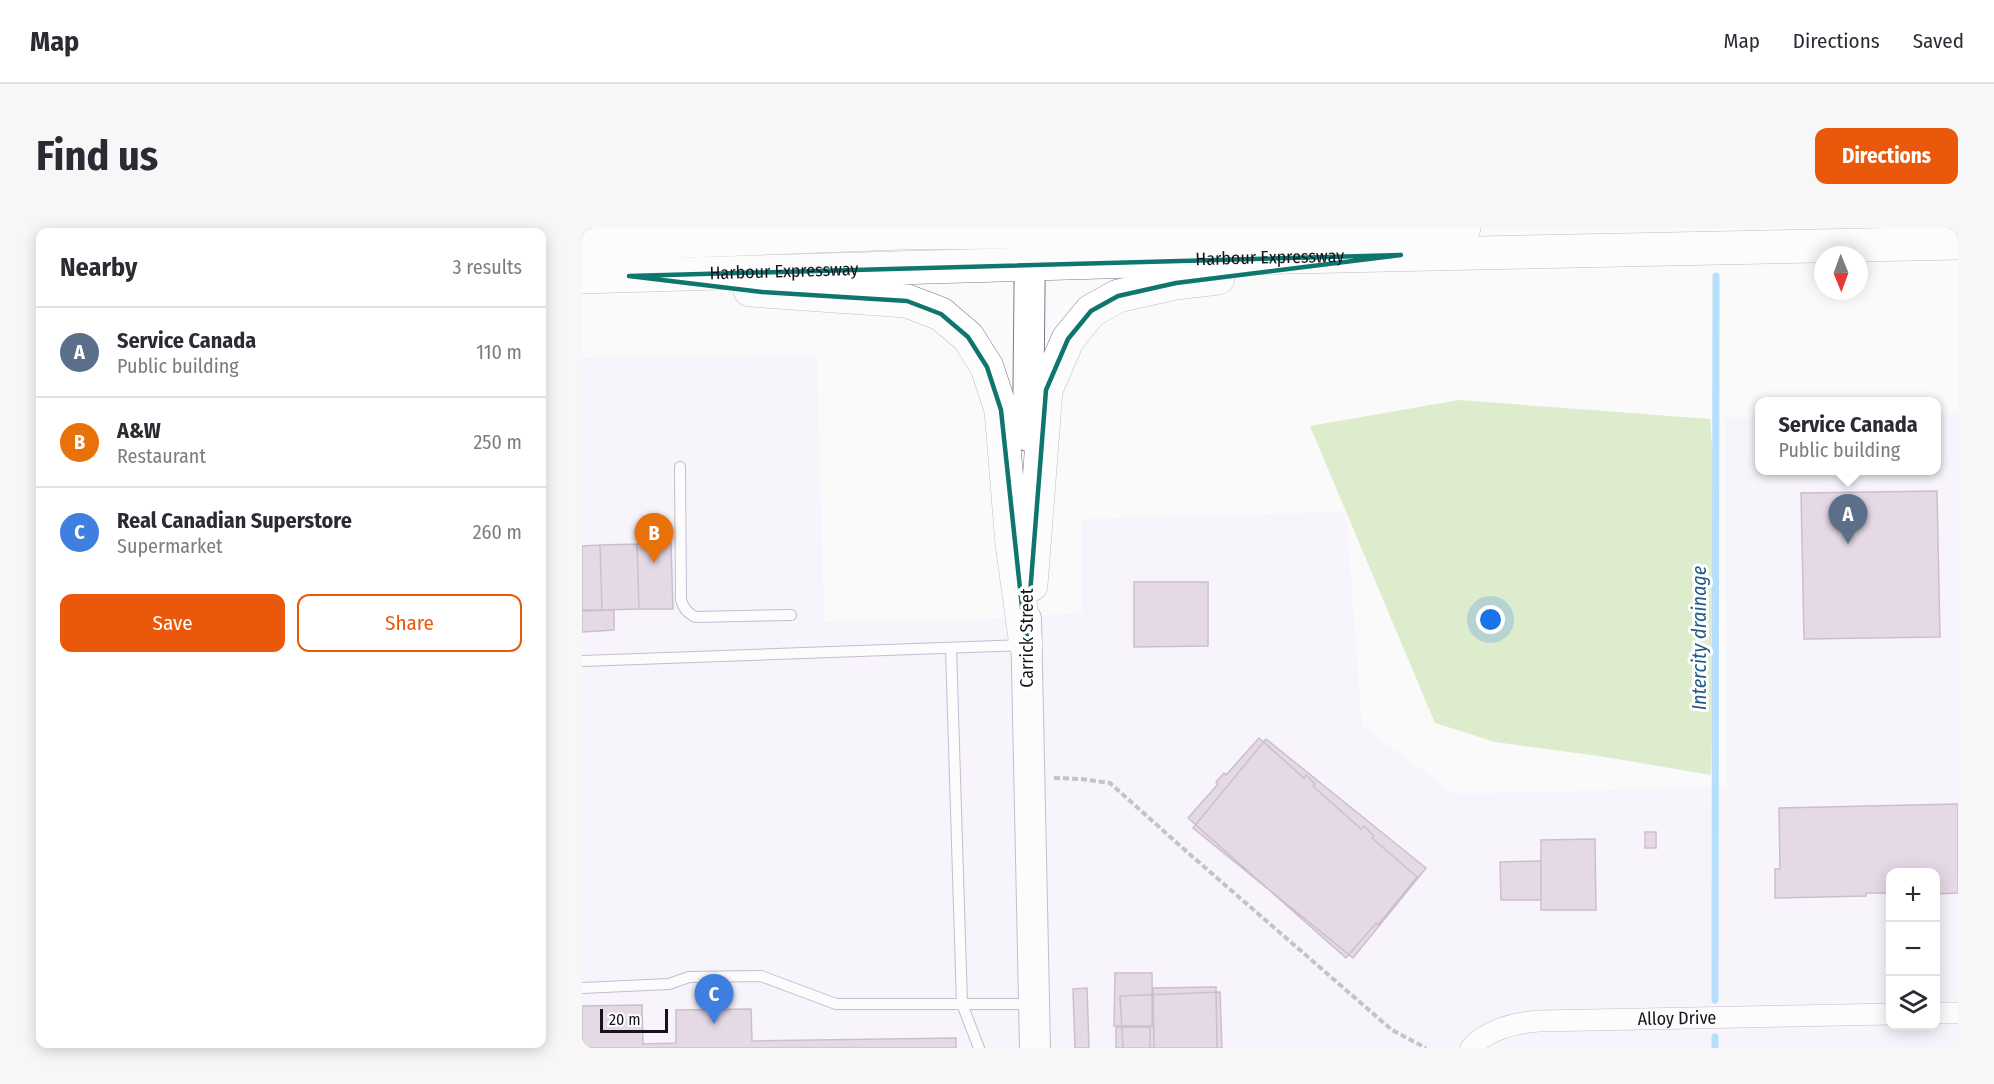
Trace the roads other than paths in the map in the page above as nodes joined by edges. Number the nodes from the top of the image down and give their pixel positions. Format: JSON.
{"nodes":[{"id":1,"x":1464,"y":228,"type":"edge"},
{"id":2,"x":1030,"y":230,"type":"edge"},
{"id":3,"x":840,"y":232,"type":"edge"},
{"id":4,"x":1958,"y":243,"type":"edge"},
{"id":5,"x":582,"y":245,"type":"edge"},
{"id":6,"x":1401,"y":255,"type":"junction"},
{"id":7,"x":1031,"y":264,"type":"junction"},
{"id":8,"x":629,"y":276,"type":"junction"},
{"id":9,"x":582,"y":277,"type":"edge"},
{"id":10,"x":680,"y":467,"type":"dead end"},
{"id":11,"x":791,"y":615,"type":"dead end"},
{"id":12,"x":1026,"y":645,"type":"junction"},
{"id":13,"x":951,"y":648,"type":"junction"},
{"id":14,"x":582,"y":661,"type":"edge"},
{"id":15,"x":582,"y":988,"type":"edge"},
{"id":16,"x":962,"y":1004,"type":"junction"},
{"id":17,"x":1034,"y":1004,"type":"junction"},
{"id":18,"x":1940,"y":1013,"type":"edge"},
{"id":19,"x":1958,"y":1013,"type":"edge"},
{"id":20,"x":1886,"y":1014,"type":"edge"},
{"id":21,"x":979,"y":1048,"type":"edge"},
{"id":22,"x":1035,"y":1048,"type":"edge"},
{"id":23,"x":1471,"y":1048,"type":"edge"}],
"edges":[{"from":1,"to":2,"type":"main road","name":"Harbour Expressway"},
{"from":2,"to":3,"type":"main road","name":"Harbour Expressway"},
{"from":2,"to":7,"type":"street","name":"Carrick Street"},
{"from":3,"to":5,"type":"main road","name":"Harbour Expressway"},
{"from":4,"to":6,"type":"main road","name":"Harbour Expressway"},
{"from":6,"to":7,"type":"main road","name":"Harbour Expressway"},
{"from":6,"to":12,"type":"main road"},
{"from":7,"to":8,"type":"main road","name":"Harbour Expressway"},
{"from":7,"to":12,"type":"street","name":"Carrick Street"},
{"from":8,"to":9,"type":"main road","name":"Harbour Expressway"},
{"from":8,"to":12,"type":"main road"},
{"from":10,"to":11,"type":"lane"},
{"from":12,"to":13,"type":"lane"},
{"from":12,"to":17,"type":"street","name":"Carrick Street"},
{"from":13,"to":14,"type":"lane"},
{"from":13,"to":16,"type":"lane"},
{"from":15,"to":16,"type":"lane"},
{"from":16,"to":17,"type":"lane"},
{"from":16,"to":21,"type":"lane"},
{"from":17,"to":22,"type":"street","name":"Carrick Street"},
{"from":18,"to":19,"type":"street"},
{"from":20,"to":23,"type":"street","name":"Alloy Drive"}]}
